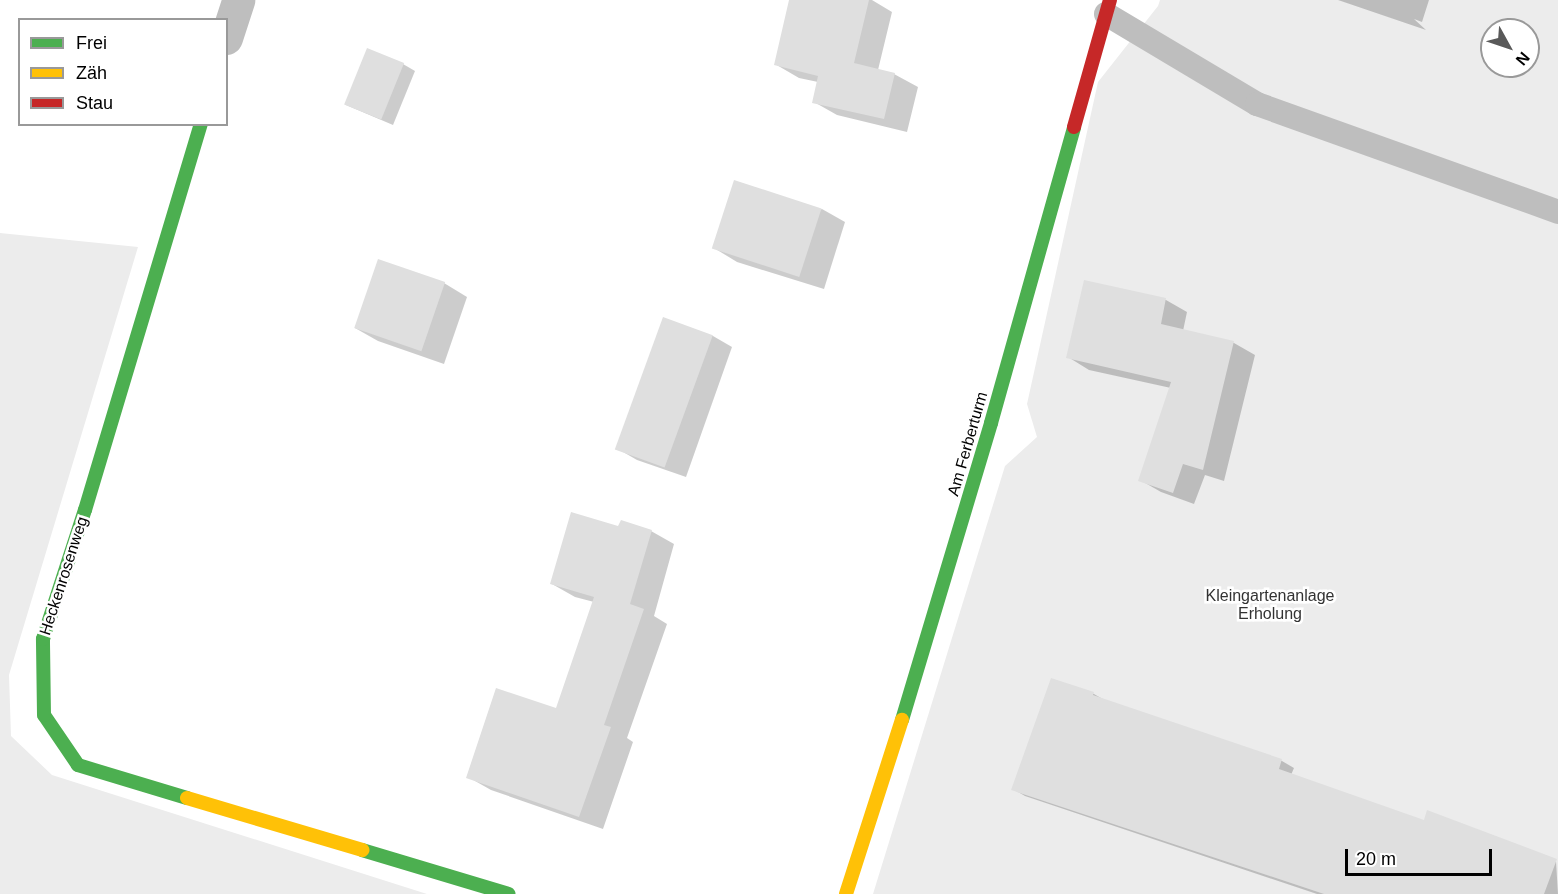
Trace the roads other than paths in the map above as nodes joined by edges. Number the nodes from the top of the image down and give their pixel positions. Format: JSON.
{"nodes":[{"id":1,"x":238,"y":0,"type":"edge"},
{"id":2,"x":1108,"y":7,"type":"edge"},
{"id":3,"x":228,"y":32,"type":"edge"},
{"id":4,"x":200,"y":126,"type":"edge"},
{"id":5,"x":1558,"y":212,"type":"edge"},
{"id":6,"x":509,"y":894,"type":"edge"},
{"id":7,"x":846,"y":894,"type":"edge"}],
"edges":[{"from":1,"to":3,"type":"street"},
{"from":2,"to":5,"type":"lane"},
{"from":2,"to":7,"type":"street","name":"Am Ferberturm"},
{"from":4,"to":6,"type":"street","name":"Heckenrosenweg"}]}
